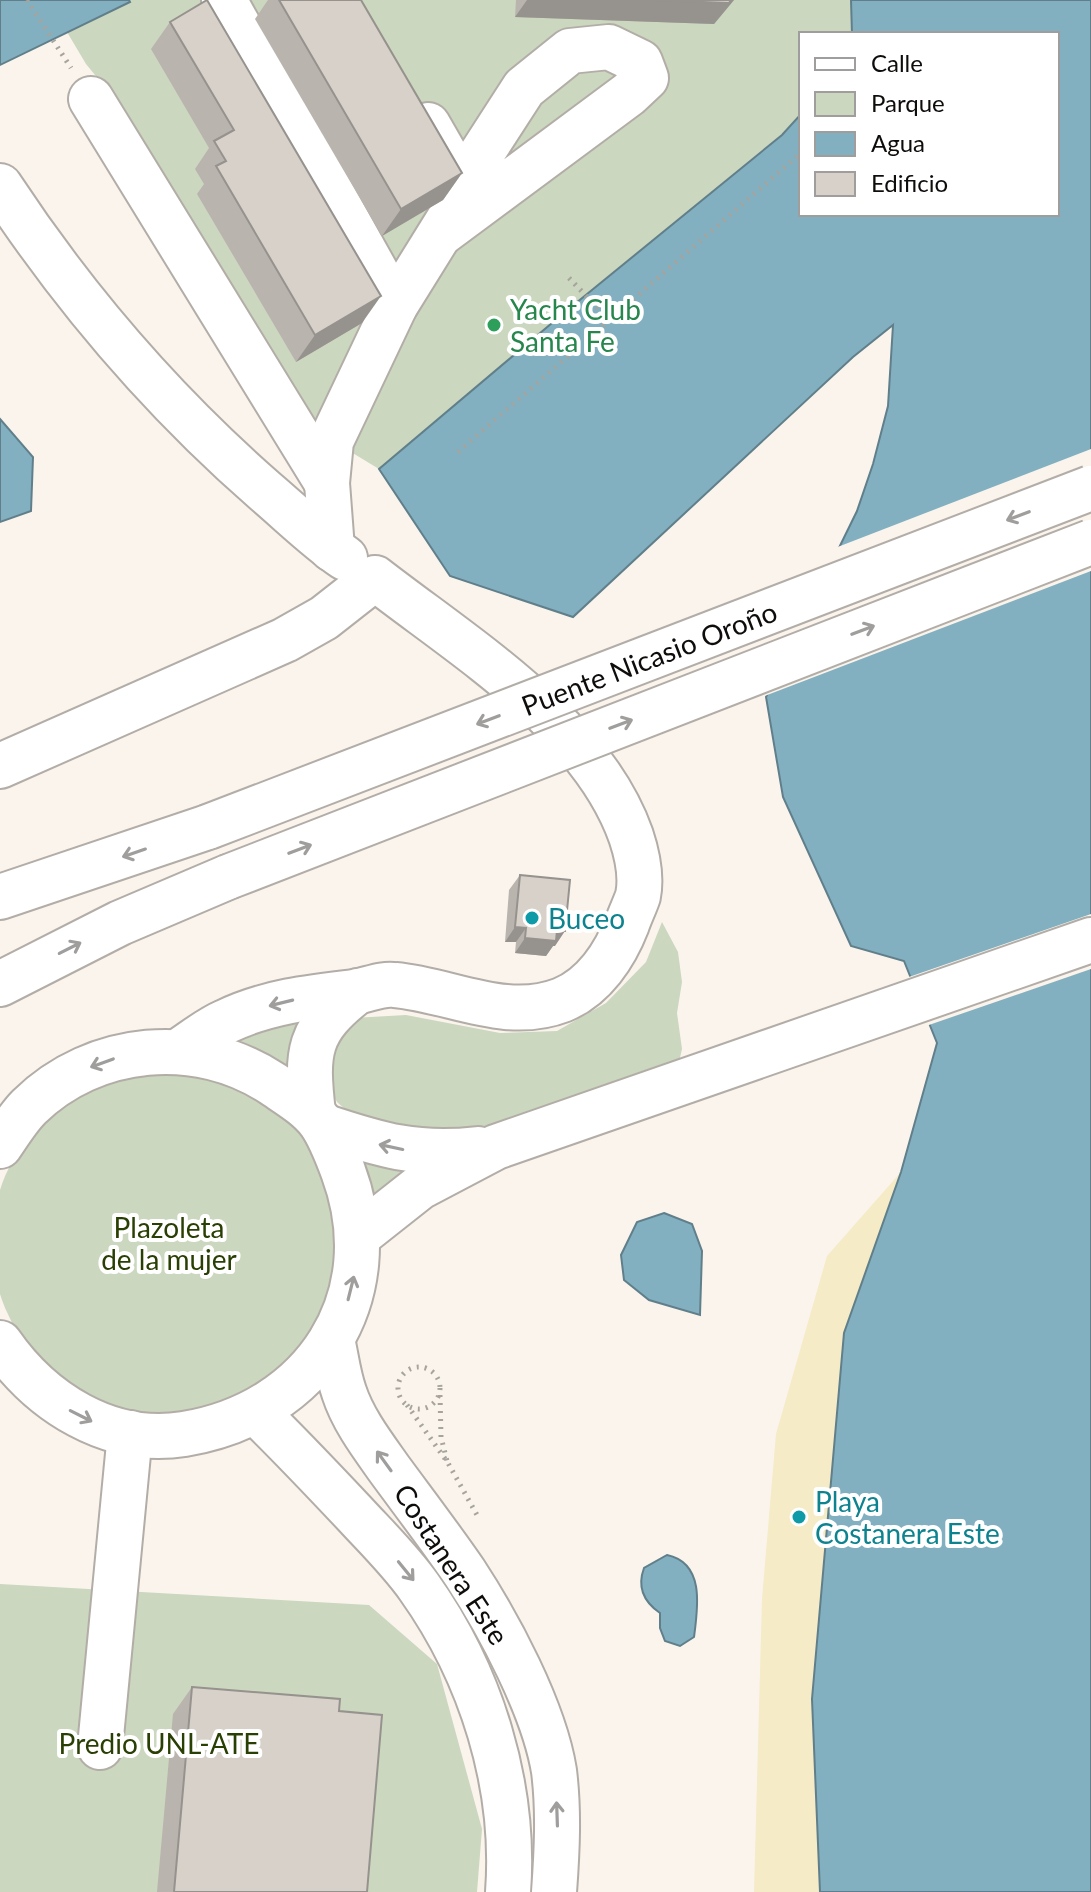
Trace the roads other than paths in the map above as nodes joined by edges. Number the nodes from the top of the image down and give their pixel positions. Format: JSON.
{"nodes":[{"id":1,"x":224,"y":0,"type":"edge"},
{"id":2,"x":405,"y":88,"type":"edge"},
{"id":3,"x":91,"y":99,"type":"road end"},
{"id":4,"x":462,"y":184,"type":"junction"},
{"id":5,"x":0,"y":186,"type":"edge"},
{"id":6,"x":439,"y":235,"type":"junction"},
{"id":7,"x":395,"y":306,"type":"junction"},
{"id":8,"x":327,"y":483,"type":"junction"},
{"id":9,"x":1091,"y":488,"type":"edge"},
{"id":10,"x":1091,"y":542,"type":"edge"},
{"id":11,"x":332,"y":549,"type":"junction"},
{"id":12,"x":375,"y":578,"type":"junction"},
{"id":13,"x":0,"y":766,"type":"edge"},
{"id":14,"x":0,"y":897,"type":"edge"},
{"id":15,"x":1091,"y":940,"type":"edge"},
{"id":16,"x":0,"y":984,"type":"edge"},
{"id":17,"x":358,"y":991,"type":"junction"},
{"id":18,"x":179,"y":1051,"type":"junction"},
{"id":19,"x":318,"y":1120,"type":"junction"},
{"id":20,"x":0,"y":1146,"type":"edge"},
{"id":21,"x":496,"y":1147,"type":"junction"},
{"id":22,"x":358,"y":1236,"type":"junction"},
{"id":23,"x":332,"y":1339,"type":"junction"},
{"id":24,"x":6,"y":1359,"type":"edge"},
{"id":25,"x":256,"y":1412,"type":"junction"},
{"id":26,"x":130,"y":1433,"type":"junction"},
{"id":27,"x":100,"y":1747,"type":"dead end"},
{"id":28,"x":508,"y":1892,"type":"edge"},
{"id":29,"x":554,"y":1892,"type":"edge"}],
"edges":[{"from":1,"to":7,"type":"main road"},
{"from":2,"to":4,"type":"main road"},
{"from":3,"to":8,"type":"main road"},
{"from":4,"to":6,"type":"main road"},
{"from":4,"to":6,"type":"main road"},
{"from":5,"to":11,"type":"main road"},
{"from":6,"to":7,"type":"main road"},
{"from":7,"to":8,"type":"main road"},
{"from":8,"to":11,"type":"main road"},
{"from":9,"to":14,"type":"main road","name":"Puente Nicasio Oroño","one_way":true,"bridge":true},
{"from":16,"to":10,"type":"main road","name":"Puente Nicasio Oroño","one_way":true,"bridge":true},
{"from":11,"to":12,"type":"main road"},
{"from":12,"to":13,"type":"main road"},
{"from":12,"to":17,"type":"main road"},
{"from":15,"to":21,"type":"main road"},
{"from":17,"to":18,"type":"main road","one_way":true},
{"from":17,"to":19,"type":"main road"},
{"from":18,"to":19,"type":"main road"},
{"from":18,"to":20,"type":"main road","one_way":true},
{"from":21,"to":19,"type":"main road","one_way":true},
{"from":19,"to":22,"type":"main road"},
{"from":21,"to":22,"type":"main road"},
{"from":23,"to":22,"type":"main road","one_way":true},
{"from":23,"to":25,"type":"main road"},
{"from":29,"to":23,"type":"main road","name":"Costanera Este","one_way":true},
{"from":24,"to":26,"type":"main road","one_way":true},
{"from":25,"to":26,"type":"main road"},
{"from":25,"to":28,"type":"main road","name":"Costanera Este","one_way":true},
{"from":26,"to":27,"type":"main road"}]}
